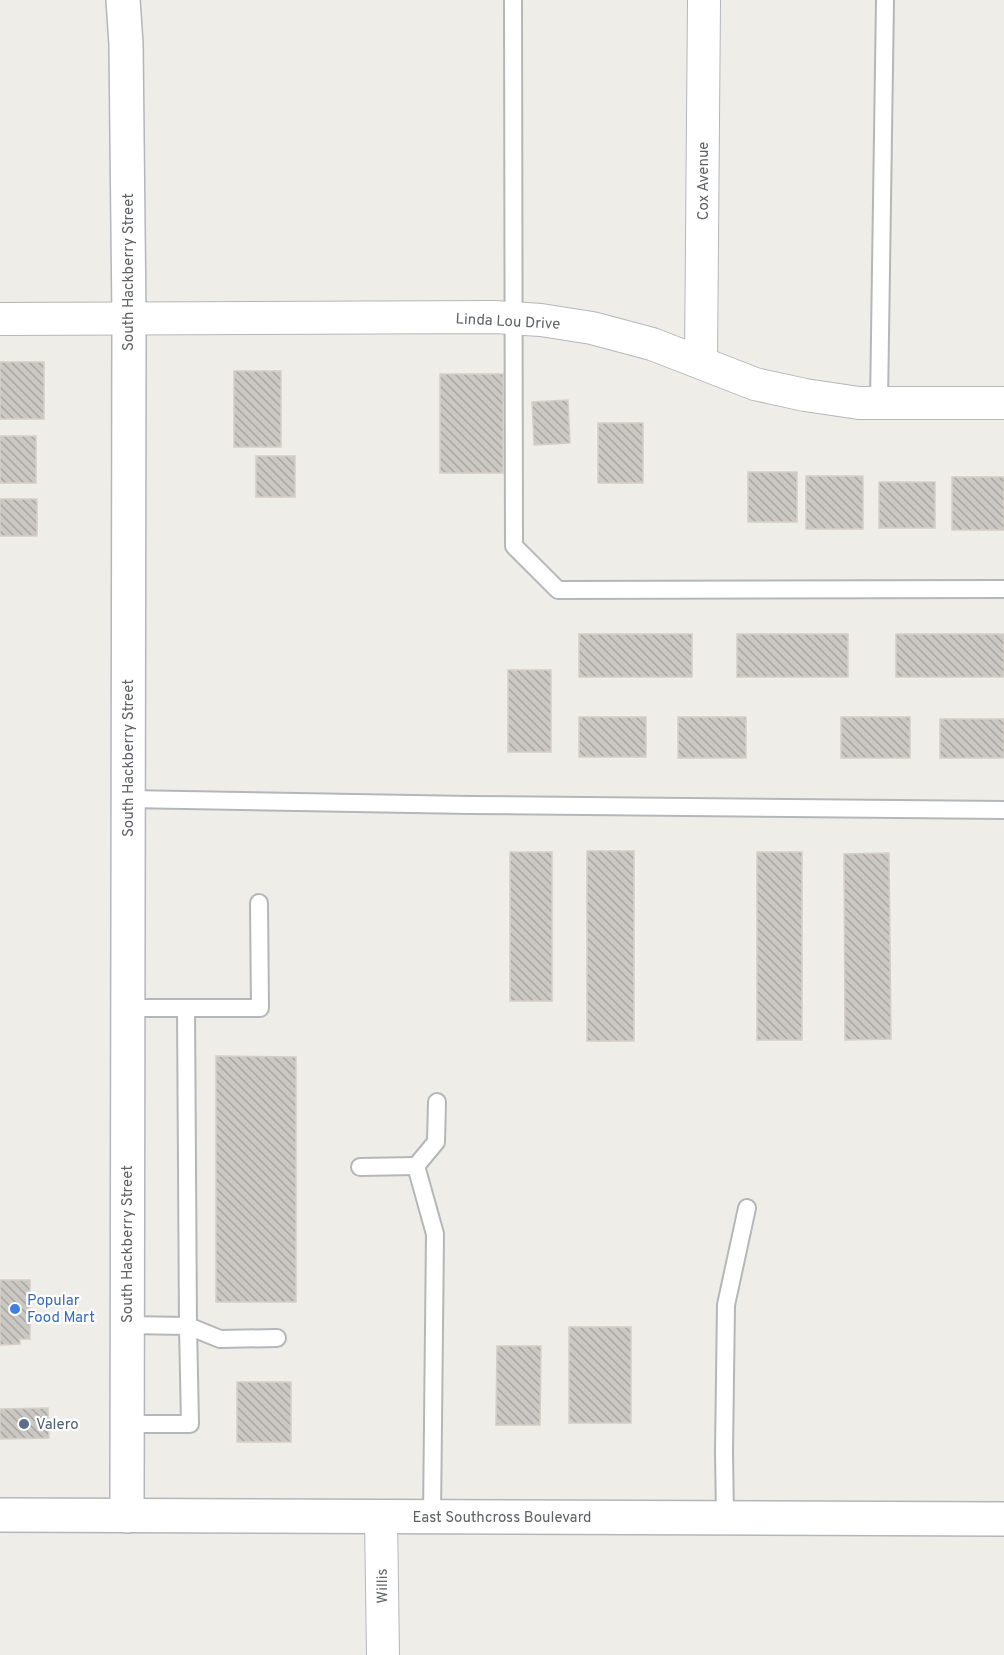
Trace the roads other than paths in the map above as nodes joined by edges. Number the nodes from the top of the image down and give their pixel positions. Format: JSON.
{"nodes":[{"id":1,"x":123,"y":0,"type":"edge"},
{"id":2,"x":513,"y":0,"type":"edge"},
{"id":3,"x":704,"y":0,"type":"edge"},
{"id":4,"x":885,"y":0,"type":"edge"},
{"id":5,"x":129,"y":318,"type":"junction"},
{"id":6,"x":513,"y":318,"type":"junction"},
{"id":7,"x":0,"y":319,"type":"edge"},
{"id":8,"x":701,"y":362,"type":"junction"},
{"id":9,"x":879,"y":403,"type":"junction"},
{"id":10,"x":1004,"y":403,"type":"edge"},
{"id":11,"x":1004,"y":589,"type":"edge"},
{"id":12,"x":128,"y":799,"type":"junction"},
{"id":13,"x":1004,"y":810,"type":"edge"},
{"id":14,"x":259,"y":903,"type":"dead end"},
{"id":15,"x":127,"y":1008,"type":"junction"},
{"id":16,"x":186,"y":1008,"type":"junction"},
{"id":17,"x":437,"y":1102,"type":"dead end"},
{"id":18,"x":417,"y":1166,"type":"junction"},
{"id":19,"x":360,"y":1167,"type":"dead end"},
{"id":20,"x":747,"y":1208,"type":"dead end"},
{"id":21,"x":127,"y":1325,"type":"junction"},
{"id":22,"x":188,"y":1326,"type":"junction"},
{"id":23,"x":277,"y":1338,"type":"dead end"},
{"id":24,"x":127,"y":1424,"type":"junction"},
{"id":25,"x":0,"y":1515,"type":"edge"},
{"id":26,"x":127,"y":1516,"type":"junction"},
{"id":27,"x":381,"y":1517,"type":"junction"},
{"id":28,"x":432,"y":1517,"type":"junction"},
{"id":29,"x":725,"y":1518,"type":"junction"},
{"id":30,"x":1004,"y":1519,"type":"edge"},
{"id":31,"x":383,"y":1655,"type":"edge"}],
"edges":[{"from":1,"to":5,"type":"main road","name":"South Hackberry Street"},
{"from":2,"to":6,"type":"lane"},
{"from":3,"to":8,"type":"street","name":"Cox Avenue"},
{"from":4,"to":9,"type":"lane"},
{"from":5,"to":6,"type":"street","name":"Linda Lou Drive"},
{"from":5,"to":7,"type":"street","name":"Linda Lou Drive"},
{"from":5,"to":12,"type":"main road","name":"South Hackberry Street"},
{"from":6,"to":8,"type":"street","name":"Linda Lou Drive"},
{"from":6,"to":11,"type":"lane"},
{"from":8,"to":9,"type":"street","name":"Linda Lou Drive"},
{"from":9,"to":10,"type":"street","name":"Linda Lou Drive"},
{"from":12,"to":13,"type":"lane"},
{"from":12,"to":15,"type":"main road","name":"South Hackberry Street"},
{"from":14,"to":16,"type":"lane"},
{"from":15,"to":16,"type":"lane"},
{"from":15,"to":21,"type":"main road","name":"South Hackberry Street"},
{"from":16,"to":22,"type":"lane"},
{"from":17,"to":18,"type":"lane"},
{"from":18,"to":19,"type":"lane"},
{"from":18,"to":28,"type":"lane"},
{"from":20,"to":29,"type":"lane"},
{"from":21,"to":22,"type":"lane"},
{"from":21,"to":24,"type":"main road","name":"South Hackberry Street"},
{"from":22,"to":23,"type":"lane"},
{"from":22,"to":24,"type":"lane"},
{"from":24,"to":26,"type":"main road","name":"South Hackberry Street"},
{"from":25,"to":26,"type":"main road","name":"East Southcross Boulevard"},
{"from":26,"to":27,"type":"main road","name":"East Southcross Boulevard"},
{"from":27,"to":28,"type":"main road","name":"East Southcross Boulevard"},
{"from":27,"to":31,"type":"street","name":"Willis"},
{"from":28,"to":29,"type":"main road","name":"East Southcross Boulevard"},
{"from":29,"to":30,"type":"main road","name":"East Southcross Boulevard"}]}
